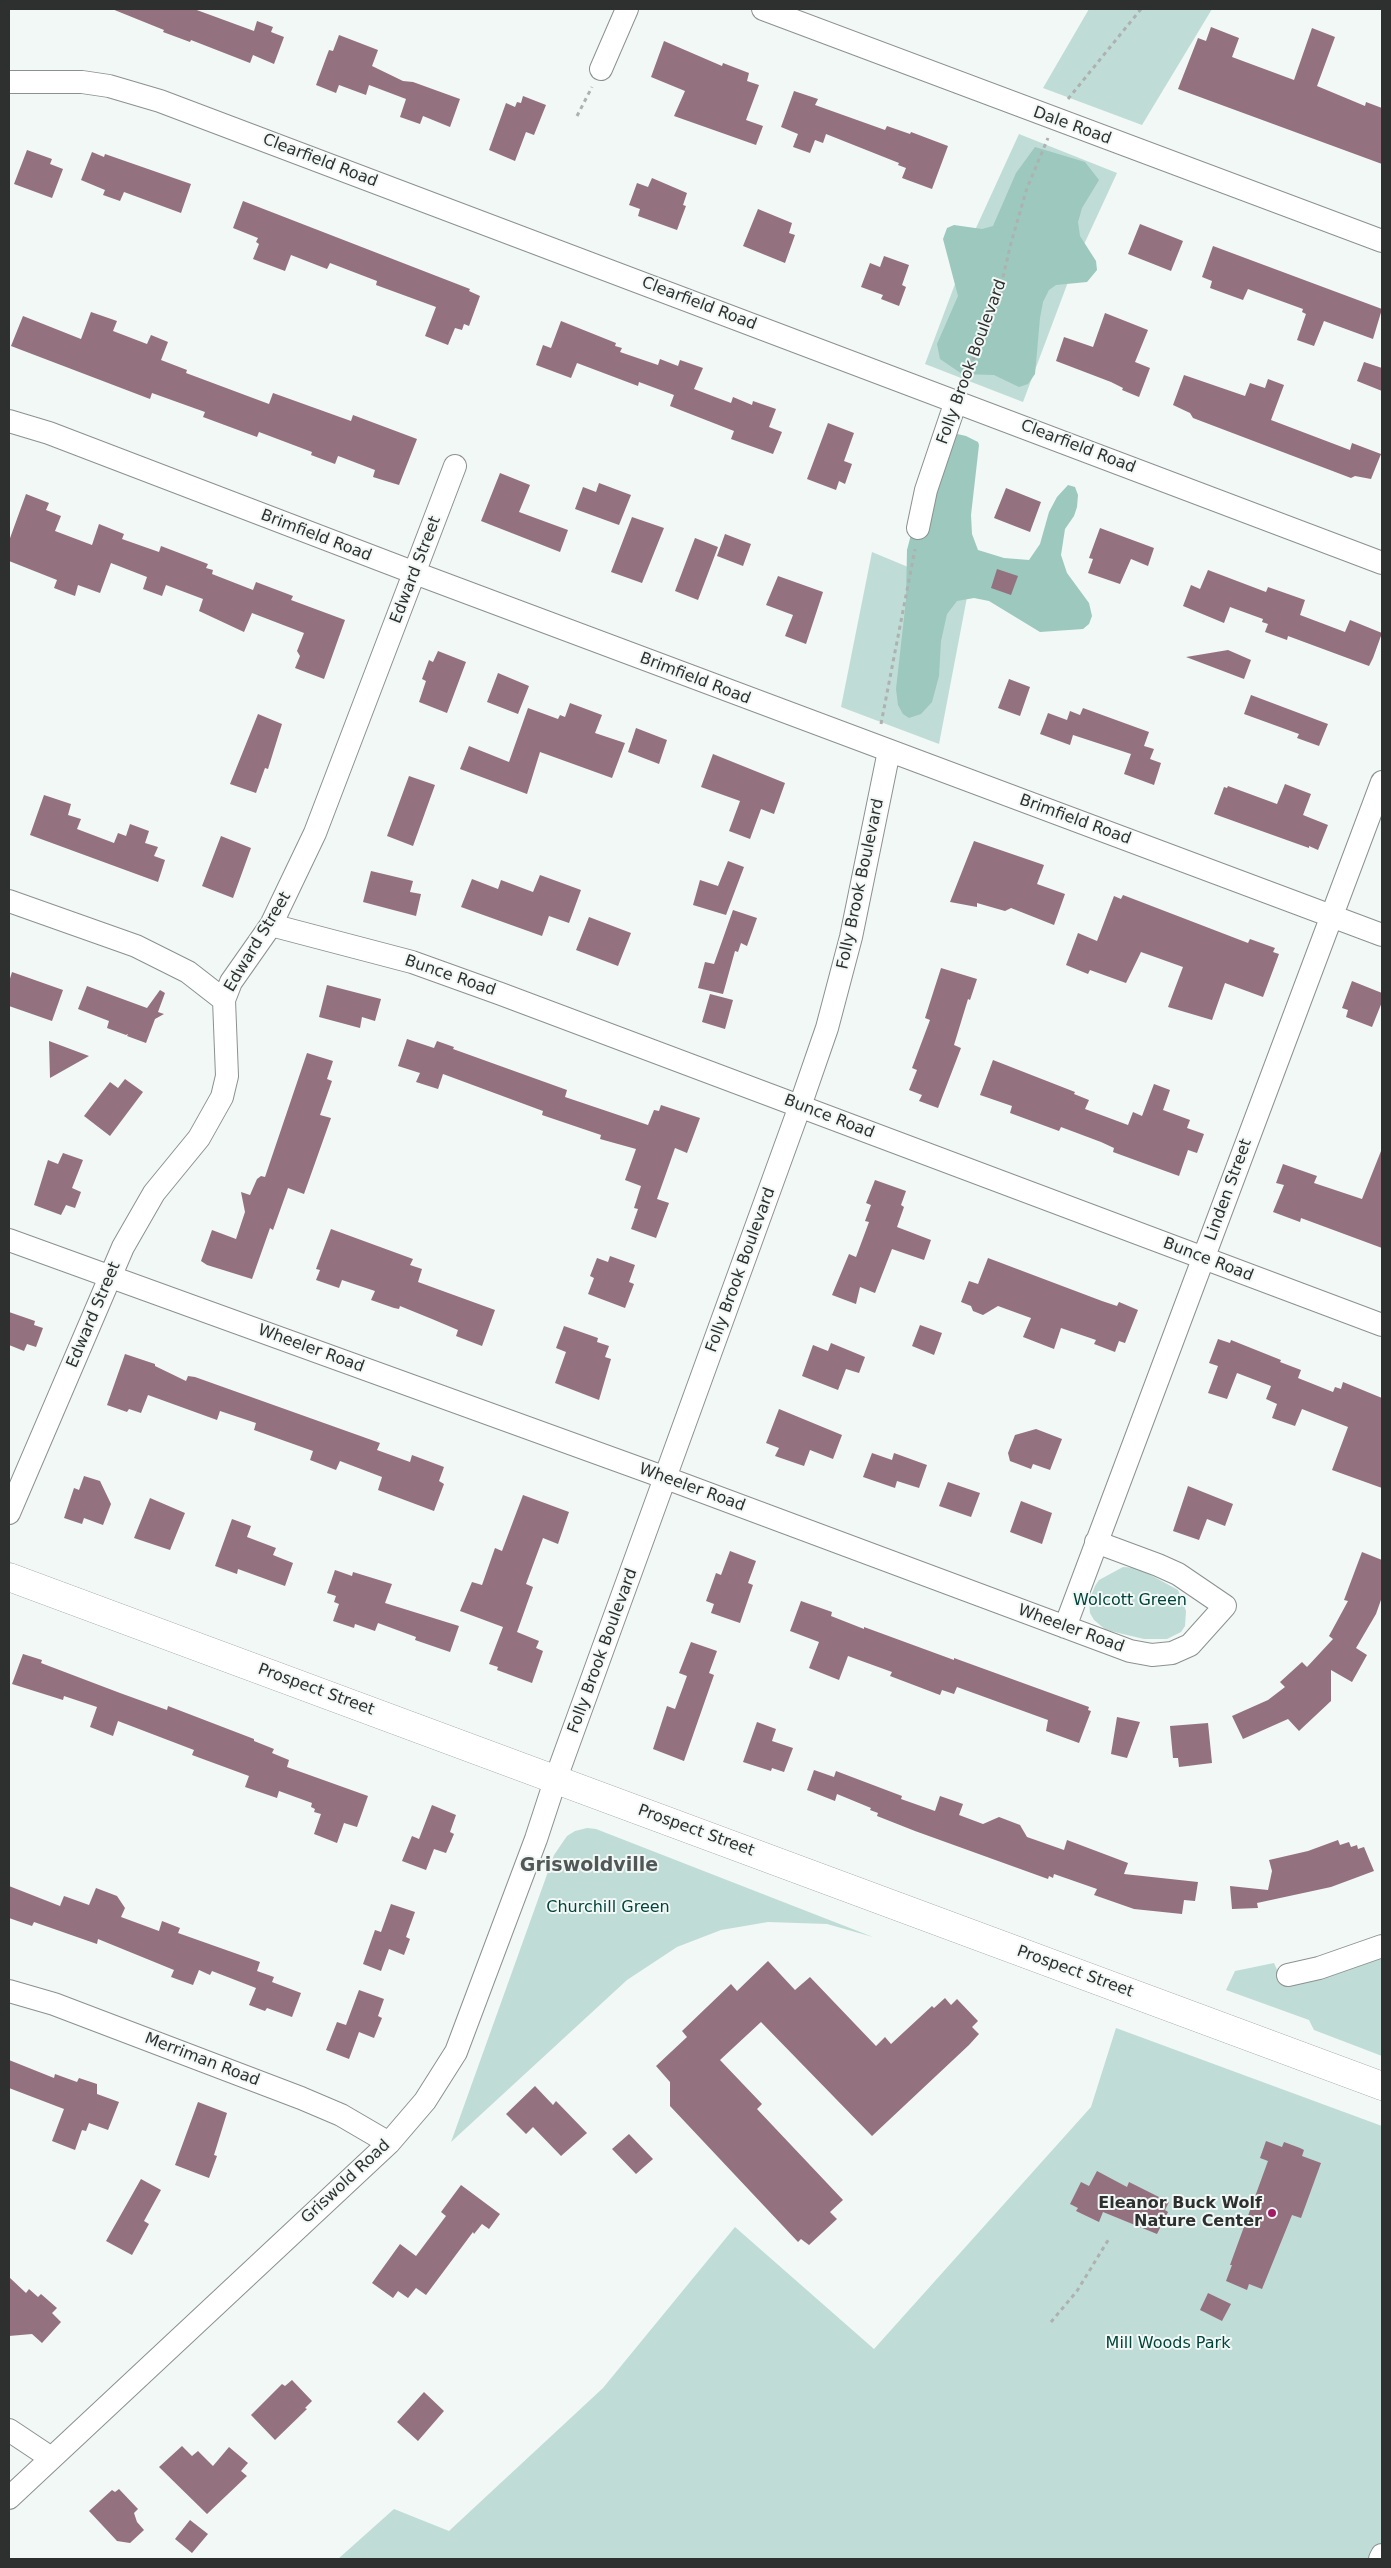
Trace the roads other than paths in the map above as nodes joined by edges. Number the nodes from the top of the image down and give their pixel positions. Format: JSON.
{"nodes":[{"id":1,"x":627,"y":9,"type":"edge"},
{"id":2,"x":763,"y":9,"type":"edge"},
{"id":3,"x":601,"y":69,"type":"road end"},
{"id":4,"x":9,"y":82,"type":"edge"},
{"id":5,"x":1382,"y":241,"type":"edge"},
{"id":6,"x":956,"y":401,"type":"junction"},
{"id":7,"x":9,"y":421,"type":"edge"},
{"id":8,"x":455,"y":466,"type":"dead end"},
{"id":9,"x":918,"y":528,"type":"road end"},
{"id":10,"x":1382,"y":563,"type":"edge"},
{"id":11,"x":415,"y":573,"type":"junction"},
{"id":12,"x":882,"y":749,"type":"junction"},
{"id":13,"x":1382,"y":782,"type":"edge"},
{"id":14,"x":9,"y":901,"type":"edge"},
{"id":15,"x":1331,"y":916,"type":"junction"},
{"id":16,"x":271,"y":925,"type":"junction"},
{"id":17,"x":1382,"y":935,"type":"edge"},
{"id":18,"x":224,"y":1000,"type":"junction"},
{"id":19,"x":800,"y":1106,"type":"junction"},
{"id":20,"x":9,"y":1240,"type":"edge"},
{"id":21,"x":1203,"y":1259,"type":"junction"},
{"id":22,"x":110,"y":1276,"type":"junction"},
{"id":23,"x":1382,"y":1325,"type":"edge"},
{"id":24,"x":666,"y":1478,"type":"junction"},
{"id":25,"x":9,"y":1513,"type":"edge"},
{"id":26,"x":1096,"y":1542,"type":"junction"},
{"id":27,"x":9,"y":1577,"type":"edge"},
{"id":28,"x":1066,"y":1628,"type":"junction"},
{"id":29,"x":556,"y":1778,"type":"junction"},
{"id":30,"x":1382,"y":1946,"type":"edge"},
{"id":31,"x":1288,"y":1975,"type":"dead end"},
{"id":32,"x":9,"y":1991,"type":"edge"},
{"id":33,"x":1382,"y":2086,"type":"edge"},
{"id":34,"x":388,"y":2143,"type":"junction"},
{"id":35,"x":9,"y":2430,"type":"edge"},
{"id":36,"x":51,"y":2458,"type":"junction"},
{"id":37,"x":9,"y":2498,"type":"edge"},
{"id":38,"x":1382,"y":2555,"type":"edge"},
{"id":39,"x":1380,"y":2559,"type":"edge"}],
"edges":[{"from":1,"to":3,"type":"street"},
{"from":2,"to":5,"type":"street","name":"Dale Road"},
{"from":4,"to":6,"type":"street","name":"Clearfield Road"},
{"from":6,"to":9,"type":"street","name":"Folly Brook Boulevard"},
{"from":6,"to":10,"type":"street","name":"Clearfield Road"},
{"from":7,"to":11,"type":"street","name":"Brimfield Road"},
{"from":8,"to":11,"type":"street","name":"Edward Street"},
{"from":11,"to":12,"type":"street","name":"Brimfield Road"},
{"from":11,"to":16,"type":"street","name":"Edward Street"},
{"from":12,"to":15,"type":"street","name":"Brimfield Road"},
{"from":12,"to":19,"type":"street","name":"Folly Brook Boulevard"},
{"from":13,"to":15,"type":"street","name":"Linden Street"},
{"from":14,"to":18,"type":"street"},
{"from":15,"to":17,"type":"street","name":"Brimfield Road"},
{"from":15,"to":21,"type":"street","name":"Linden Street"},
{"from":16,"to":18,"type":"street","name":"Edward Street"},
{"from":16,"to":19,"type":"street","name":"Bunce Road"},
{"from":18,"to":22,"type":"street","name":"Edward Street"},
{"from":19,"to":21,"type":"street","name":"Bunce Road"},
{"from":19,"to":24,"type":"street","name":"Folly Brook Boulevard"},
{"from":20,"to":22,"type":"street","name":"Wheeler Road"},
{"from":21,"to":23,"type":"street","name":"Bunce Road"},
{"from":21,"to":26,"type":"street","name":"Linden Street"},
{"from":22,"to":24,"type":"street","name":"Wheeler Road"},
{"from":22,"to":25,"type":"street","name":"Edward Street"},
{"from":24,"to":28,"type":"street","name":"Wheeler Road"},
{"from":24,"to":29,"type":"street","name":"Folly Brook Boulevard"},
{"from":26,"to":28,"type":"street","name":"Linden Street"},
{"from":26,"to":28,"type":"street","name":"Wheeler Road"},
{"from":27,"to":29,"type":"main road","name":"Prospect Street"},
{"from":29,"to":33,"type":"main road","name":"Prospect Street"},
{"from":29,"to":34,"type":"street","name":"Griswold Road"},
{"from":30,"to":31,"type":"street"},
{"from":32,"to":34,"type":"street","name":"Merriman Road"},
{"from":34,"to":36,"type":"street","name":"Griswold Road"},
{"from":35,"to":36,"type":"street"},
{"from":36,"to":37,"type":"street","name":"Griswold Road"},
{"from":38,"to":39,"type":"street"}]}
